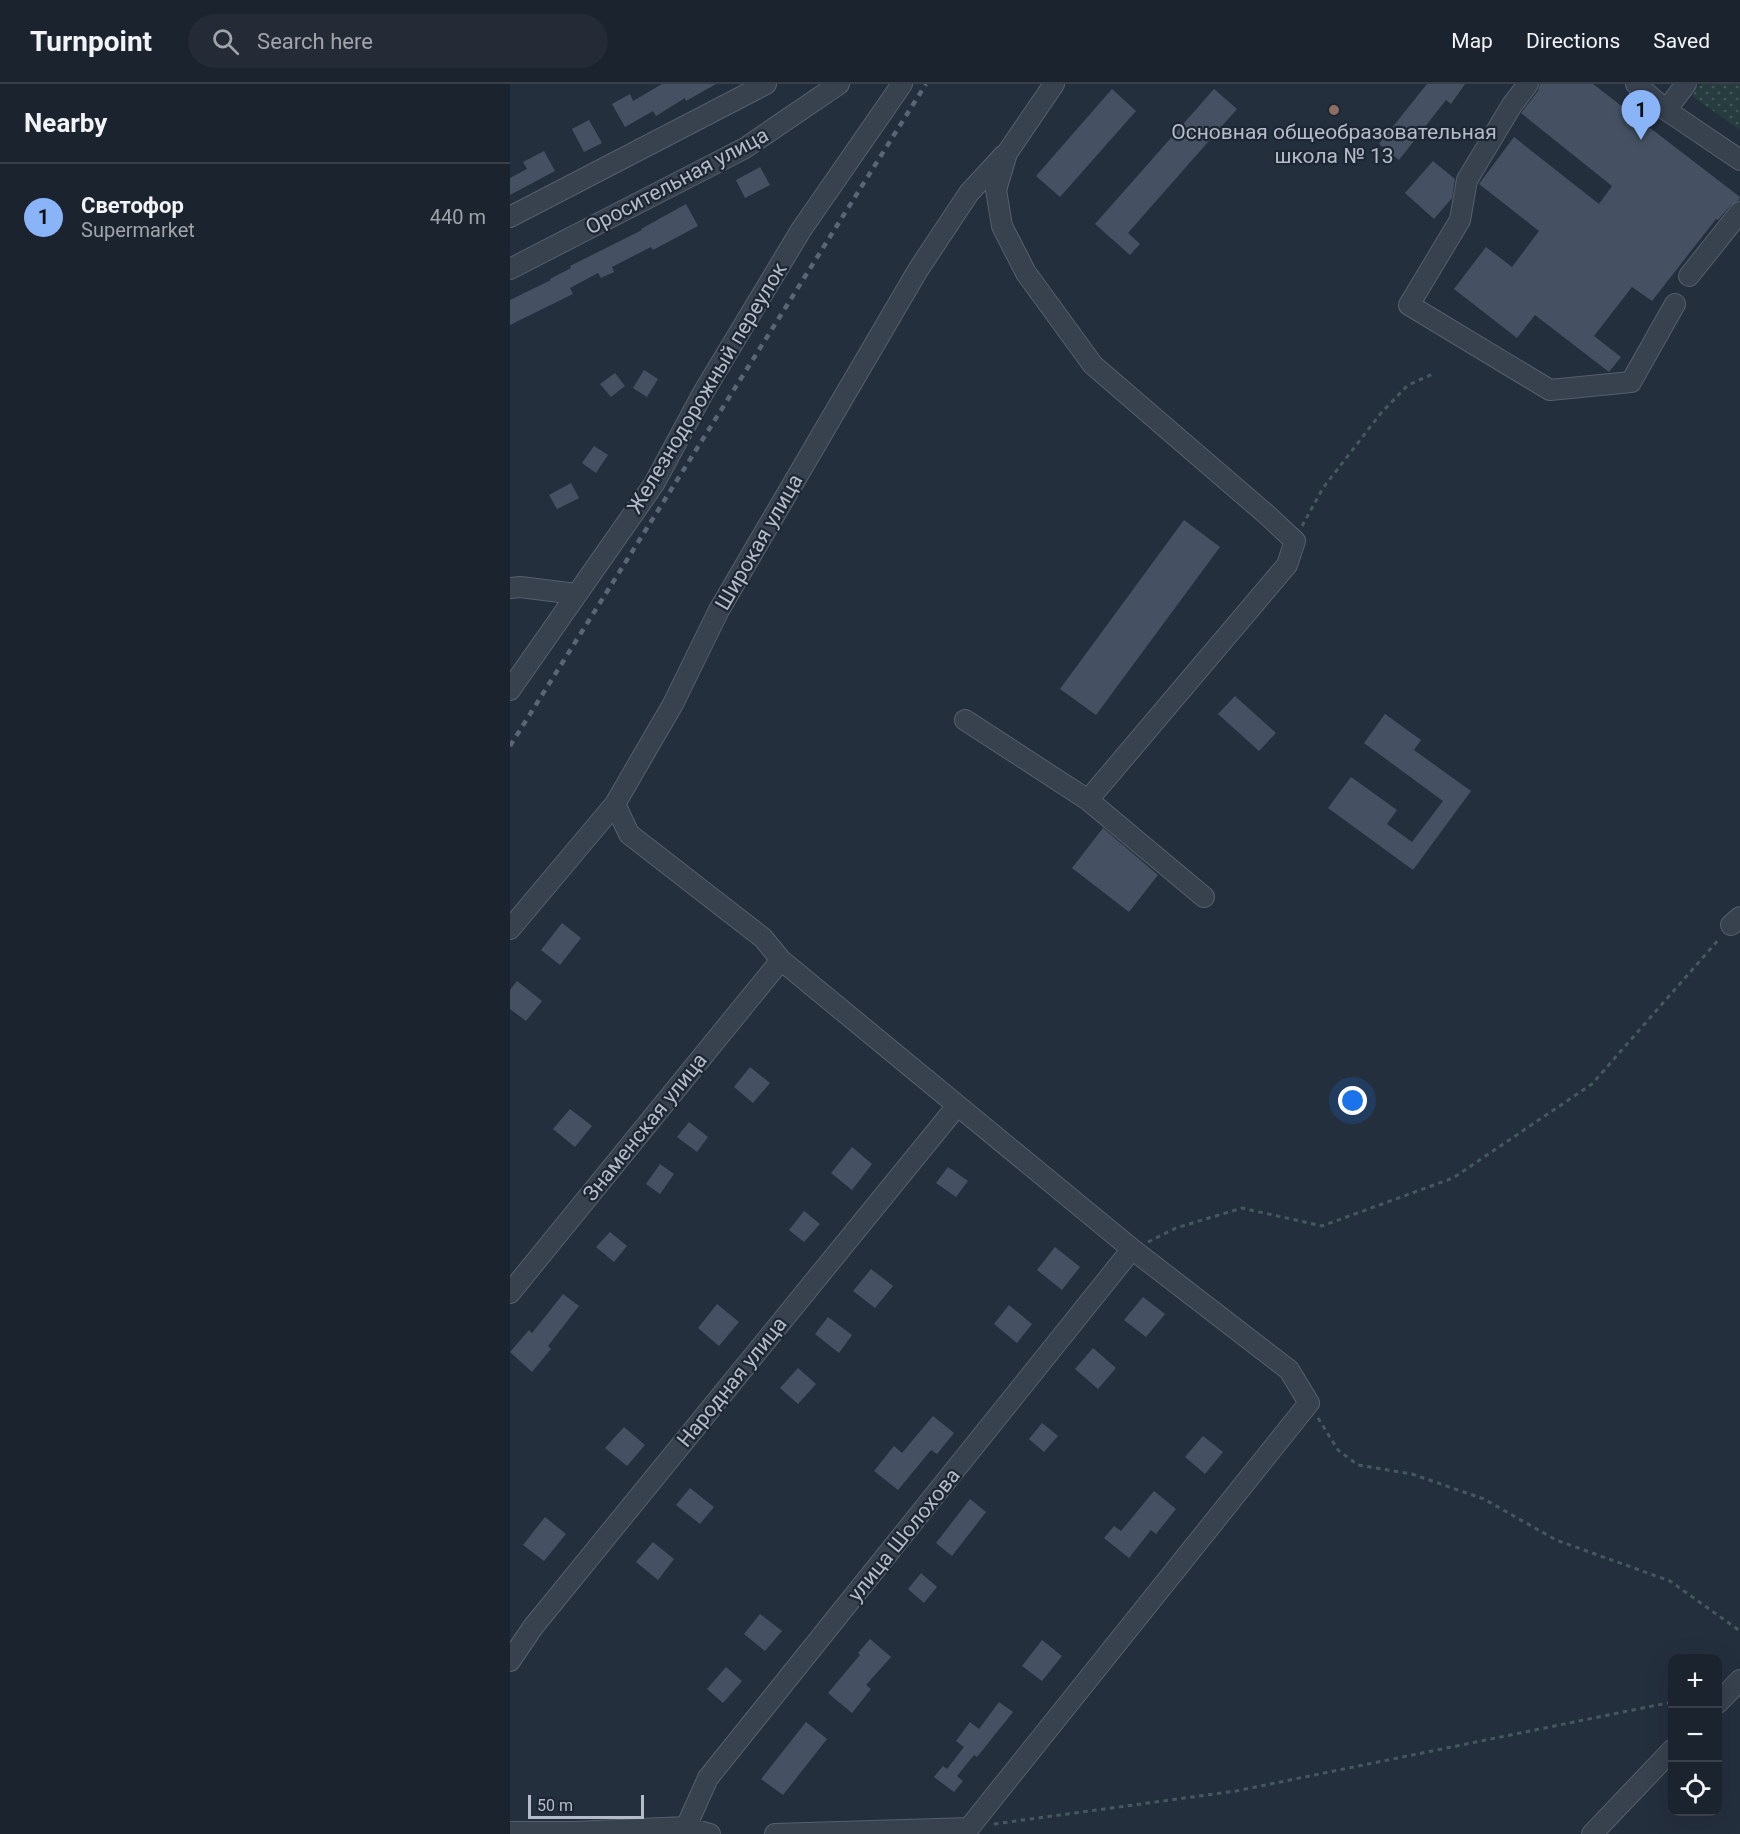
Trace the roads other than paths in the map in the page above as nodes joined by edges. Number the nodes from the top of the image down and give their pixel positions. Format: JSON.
{"nodes":[{"id":1,"x":766,"y":84,"type":"edge"},
{"id":2,"x":839,"y":84,"type":"edge"},
{"id":3,"x":902,"y":84,"type":"edge"},
{"id":4,"x":1054,"y":84,"type":"edge"},
{"id":5,"x":1528,"y":84,"type":"edge"},
{"id":6,"x":1636,"y":84,"type":"edge"},
{"id":7,"x":1686,"y":84,"type":"edge"},
{"id":8,"x":1666,"y":110,"type":"junction"},
{"id":9,"x":1007,"y":153,"type":"junction"},
{"id":10,"x":1740,"y":160,"type":"edge"},
{"id":11,"x":1740,"y":212,"type":"edge"},
{"id":12,"x":510,"y":217,"type":"edge"},
{"id":13,"x":510,"y":269,"type":"edge"},
{"id":14,"x":1689,"y":276,"type":"dead end"},
{"id":15,"x":1675,"y":304,"type":"dead end"},
{"id":16,"x":510,"y":588,"type":"edge"},
{"id":17,"x":576,"y":594,"type":"junction"},
{"id":18,"x":510,"y":690,"type":"edge"},
{"id":19,"x":965,"y":720,"type":"dead end"},
{"id":20,"x":1088,"y":800,"type":"junction"},
{"id":21,"x":615,"y":804,"type":"junction"},
{"id":22,"x":1204,"y":897,"type":"dead end"},
{"id":23,"x":510,"y":929,"type":"edge"},
{"id":24,"x":781,"y":960,"type":"junction"},
{"id":25,"x":957,"y":1106,"type":"junction"},
{"id":26,"x":1132,"y":1249,"type":"junction"},
{"id":27,"x":510,"y":1293,"type":"edge"},
{"id":28,"x":510,"y":1661,"type":"edge"},
{"id":29,"x":1740,"y":1680,"type":"edge"},
{"id":30,"x":1722,"y":1699,"type":"edge"},
{"id":31,"x":1668,"y":1754,"type":"edge"},
{"id":32,"x":686,"y":1827,"type":"junction"},
{"id":33,"x":510,"y":1832,"type":"edge"},
{"id":34,"x":710,"y":1834,"type":"edge"},
{"id":35,"x":775,"y":1834,"type":"edge"},
{"id":36,"x":1592,"y":1834,"type":"edge"}],
"edges":[{"from":1,"to":12,"type":"street","name":"Оросительная улица"},
{"from":2,"to":13,"type":"street","name":"Оросительная улица"},
{"from":3,"to":17,"type":"street","name":"Железнодорожный переулок"},
{"from":4,"to":9,"type":"street"},
{"from":5,"to":15,"type":"street"},
{"from":6,"to":8,"type":"street"},
{"from":7,"to":8,"type":"street"},
{"from":8,"to":10,"type":"street"},
{"from":9,"to":20,"type":"street"},
{"from":9,"to":21,"type":"street","name":"Широкая улица"},
{"from":11,"to":14,"type":"street"},
{"from":16,"to":17,"type":"street"},
{"from":17,"to":18,"type":"street","name":"Железнодорожный переулок"},
{"from":19,"to":20,"type":"street"},
{"from":20,"to":22,"type":"street"},
{"from":21,"to":23,"type":"street","name":"Широкая улица"},
{"from":21,"to":24,"type":"street"},
{"from":24,"to":25,"type":"street"},
{"from":24,"to":27,"type":"street","name":"Знаменская улица"},
{"from":25,"to":26,"type":"street"},
{"from":25,"to":28,"type":"street","name":"Народная улица"},
{"from":26,"to":32,"type":"street","name":"улица Шолохова"},
{"from":26,"to":35,"type":"street"},
{"from":29,"to":30,"type":"street"},
{"from":31,"to":36,"type":"street"},
{"from":32,"to":33,"type":"street"},
{"from":32,"to":34,"type":"street"}]}
